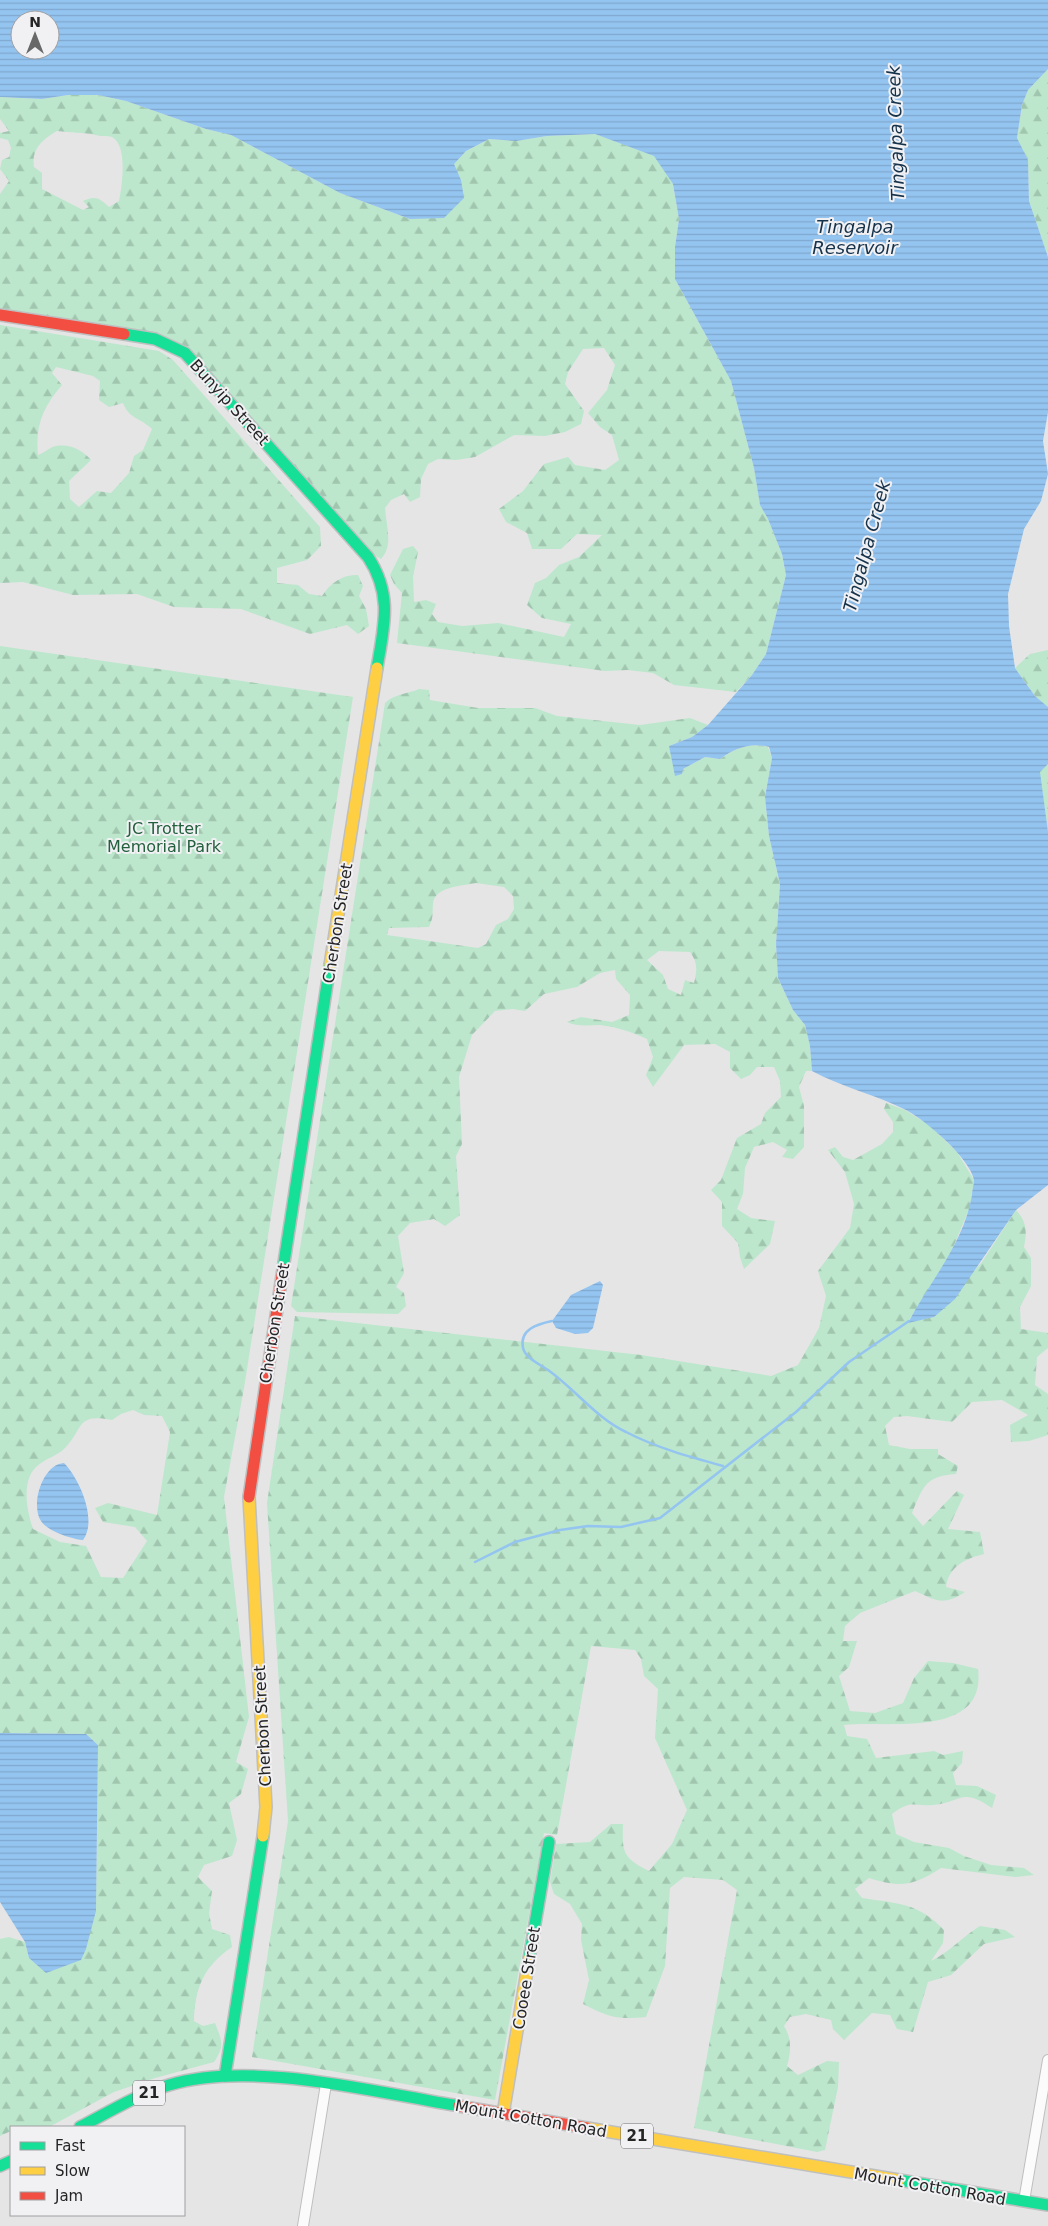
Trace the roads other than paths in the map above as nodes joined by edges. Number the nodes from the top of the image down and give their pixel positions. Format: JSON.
{"nodes":[{"id":1,"x":0,"y":315,"type":"edge"},
{"id":2,"x":379,"y":574,"type":"joint"},
{"id":3,"x":549,"y":1842,"type":"dead end"},
{"id":4,"x":1048,"y":2060,"type":"edge"},
{"id":5,"x":225,"y":2076,"type":"junction"},
{"id":6,"x":326,"y":2084,"type":"junction"},
{"id":7,"x":503,"y":2114,"type":"junction"},
{"id":8,"x":82,"y":2126,"type":"edge"},
{"id":9,"x":1024,"y":2201,"type":"junction"},
{"id":10,"x":1048,"y":2205,"type":"edge"},
{"id":11,"x":303,"y":2226,"type":"edge"}],
"edges":[{"from":1,"to":2,"type":"main road","name":"Bunyip Street"},
{"from":2,"to":5,"type":"main road","name":"Cherbon Street"},
{"from":3,"to":7,"type":"main road","name":"Cooee Street"},
{"from":4,"to":9,"type":"street"},
{"from":5,"to":6,"type":"main road","name":"Mount Cotton Road","number":"21"},
{"from":5,"to":8,"type":"main road","name":"Mount Cotton Road","number":"21"},
{"from":6,"to":7,"type":"main road","name":"Mount Cotton Road","number":"21"},
{"from":6,"to":11,"type":"street"},
{"from":7,"to":9,"type":"main road","name":"Mount Cotton Road","number":"21"},
{"from":9,"to":10,"type":"main road","name":"Mount Cotton Road","number":"21"}]}
